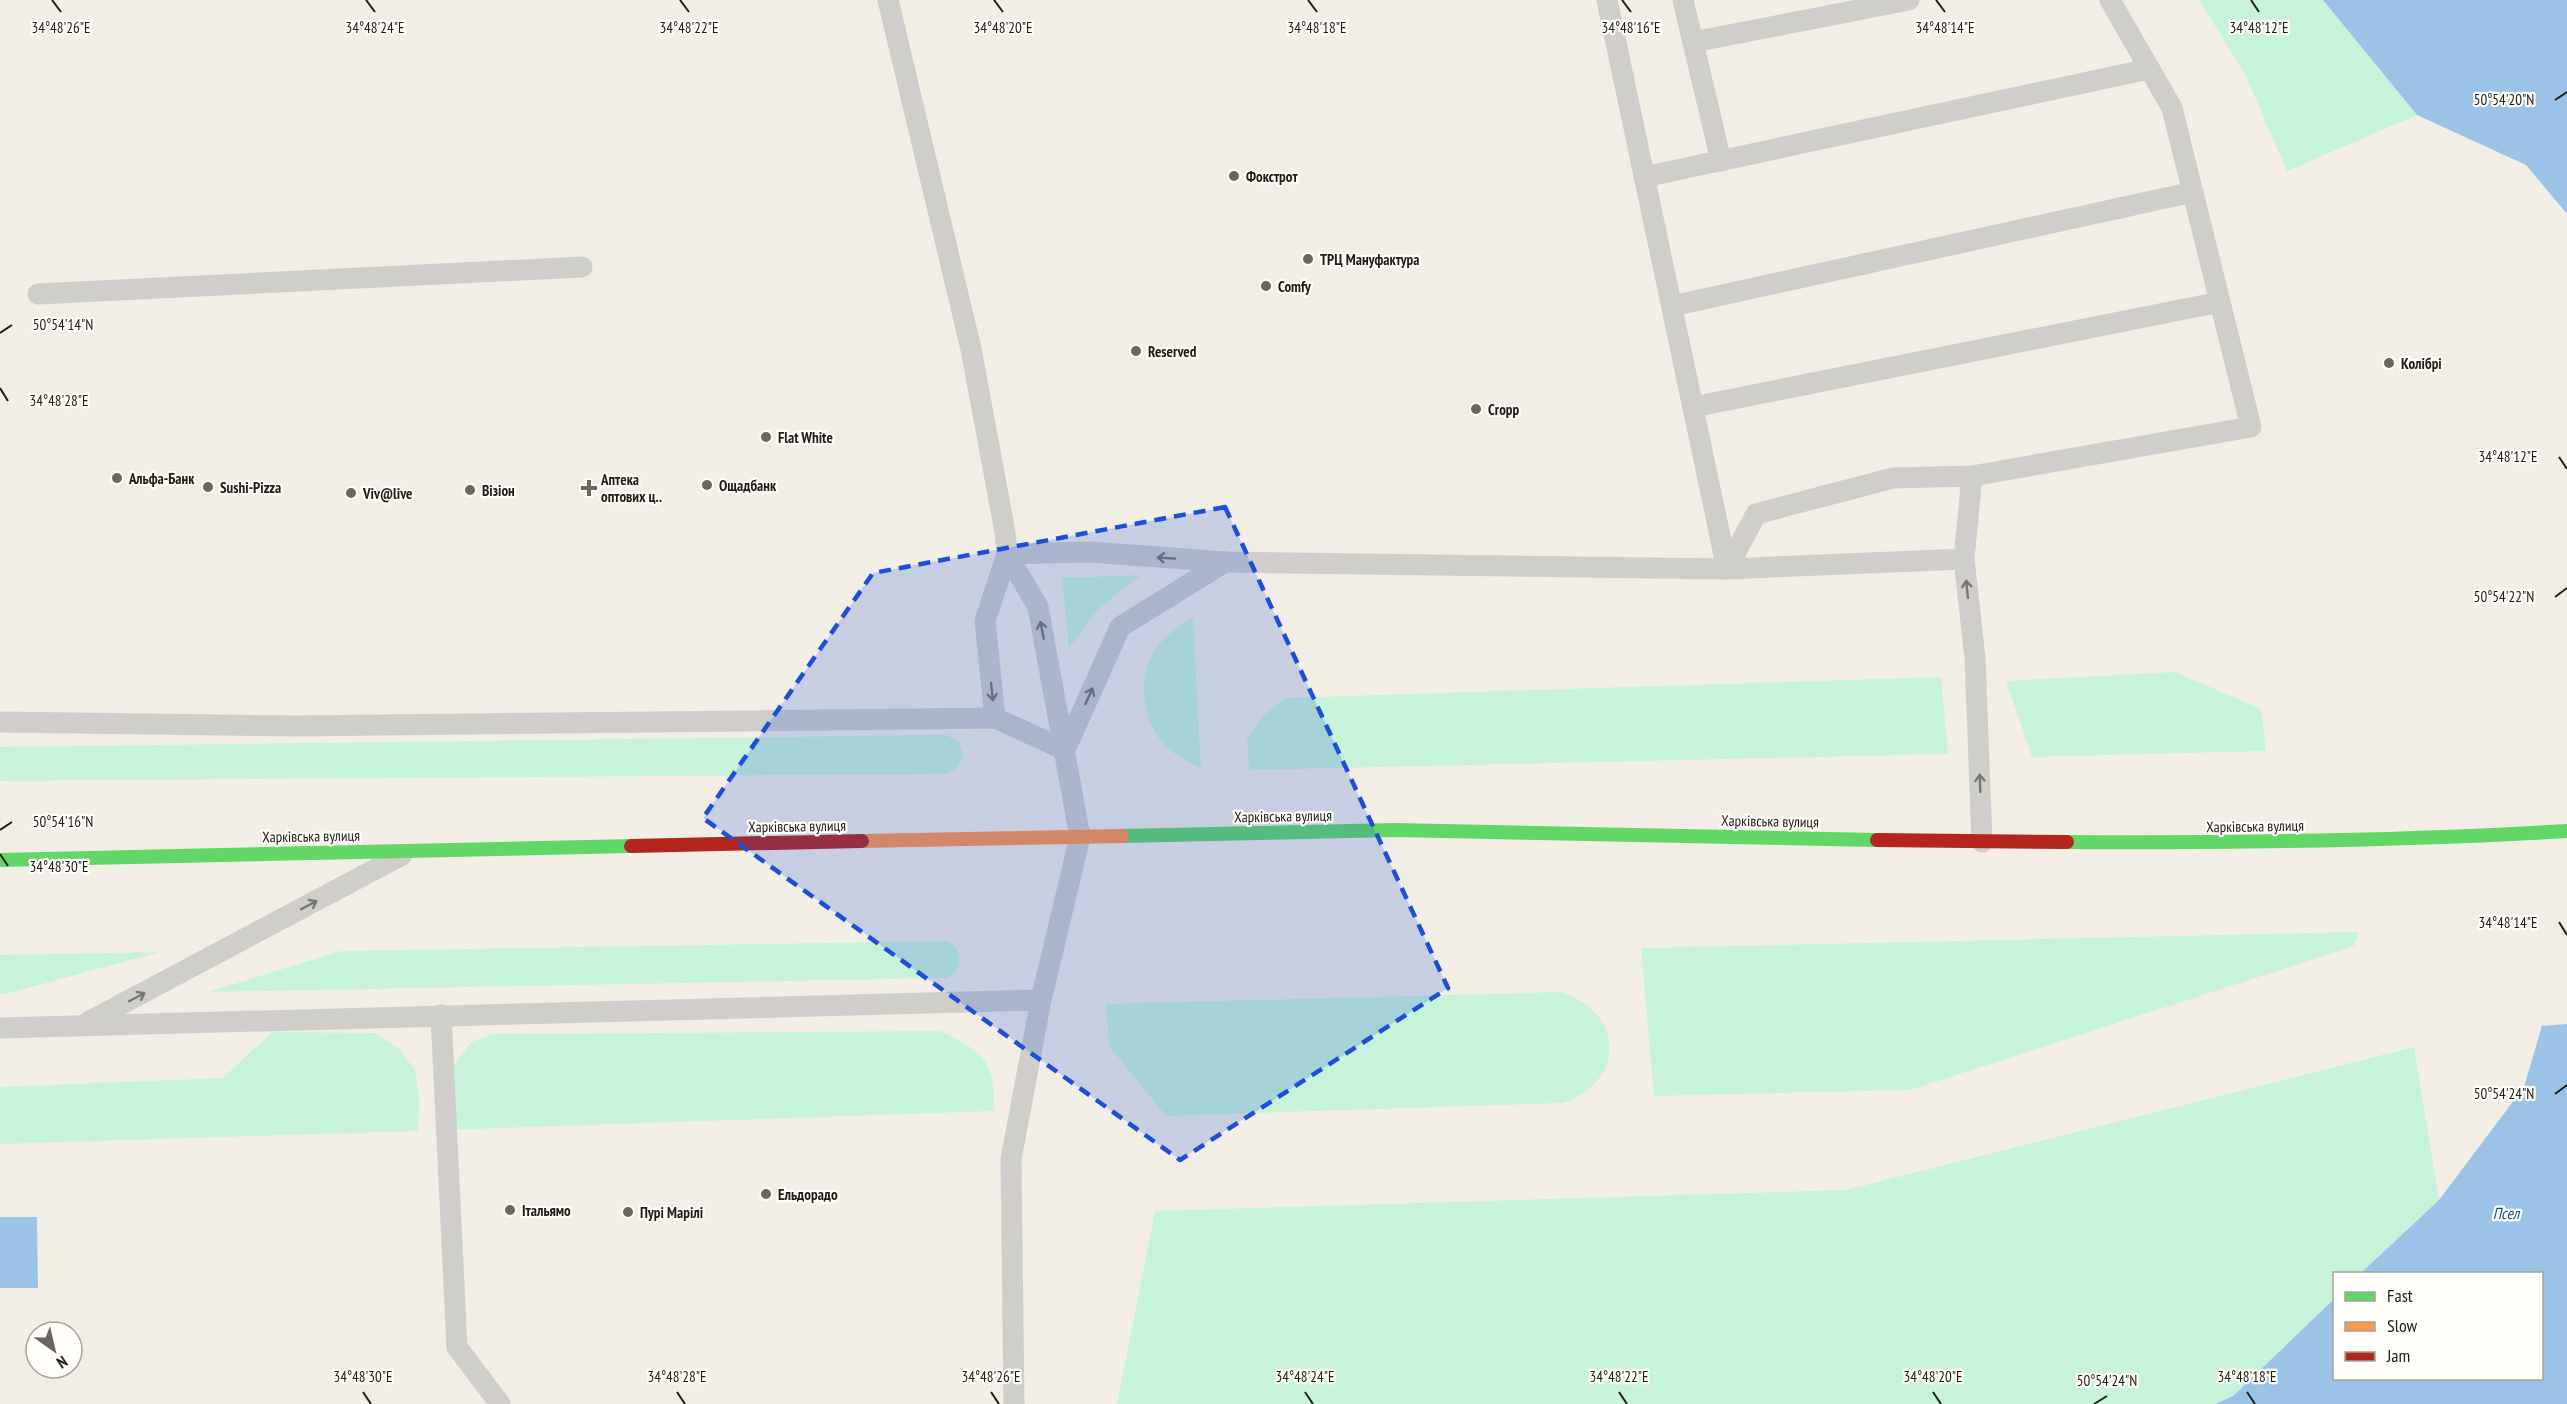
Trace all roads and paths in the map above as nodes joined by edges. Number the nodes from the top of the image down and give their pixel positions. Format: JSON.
{"nodes":[{"id":1,"x":888,"y":0,"type":"edge"},
{"id":2,"x":1607,"y":0,"type":"edge"},
{"id":3,"x":1683,"y":0,"type":"edge"},
{"id":4,"x":1909,"y":0,"type":"edge"},
{"id":5,"x":2110,"y":0,"type":"edge"},
{"id":6,"x":1693,"y":42,"type":"junction"},
{"id":7,"x":2149,"y":69,"type":"junction"},
{"id":8,"x":1721,"y":160,"type":"junction"},
{"id":9,"x":1644,"y":177,"type":"junction"},
{"id":10,"x":2193,"y":192,"type":"junction"},
{"id":11,"x":582,"y":267,"type":"dead end"},
{"id":12,"x":38,"y":294,"type":"dead end"},
{"id":13,"x":2220,"y":302,"type":"junction"},
{"id":14,"x":1672,"y":306,"type":"junction"},
{"id":15,"x":1693,"y":407,"type":"junction"},
{"id":16,"x":1972,"y":476,"type":"junction"},
{"id":17,"x":1007,"y":554,"type":"junction"},
{"id":18,"x":1964,"y":559,"type":"junction"},
{"id":19,"x":1225,"y":562,"type":"junction"},
{"id":20,"x":1727,"y":569,"type":"junction"},
{"id":21,"x":995,"y":718,"type":"junction"},
{"id":22,"x":0,"y":722,"type":"edge"},
{"id":23,"x":1065,"y":750,"type":"junction"},
{"id":24,"x":2567,"y":831,"type":"edge"},
{"id":25,"x":1080,"y":837,"type":"junction"},
{"id":26,"x":1982,"y":842,"type":"junction"},
{"id":27,"x":410,"y":851,"type":"junction"},
{"id":28,"x":0,"y":860,"type":"edge"},
{"id":29,"x":1041,"y":1000,"type":"junction"},
{"id":30,"x":441,"y":1015,"type":"junction"},
{"id":31,"x":85,"y":1024,"type":"junction"},
{"id":32,"x":0,"y":1028,"type":"edge"},
{"id":33,"x":500,"y":1404,"type":"edge"},
{"id":34,"x":1014,"y":1404,"type":"edge"}],
"edges":[{"from":1,"to":17,"type":"lane"},
{"from":2,"to":9,"type":"lane"},
{"from":3,"to":6,"type":"lane"},
{"from":4,"to":6,"type":"lane"},
{"from":5,"to":7,"type":"lane"},
{"from":6,"to":8,"type":"lane"},
{"from":7,"to":8,"type":"lane"},
{"from":7,"to":10,"type":"lane"},
{"from":8,"to":9,"type":"lane"},
{"from":9,"to":14,"type":"lane"},
{"from":10,"to":13,"type":"lane"},
{"from":10,"to":14,"type":"lane"},
{"from":11,"to":12,"type":"lane"},
{"from":13,"to":15,"type":"lane"},
{"from":13,"to":16,"type":"lane"},
{"from":14,"to":15,"type":"lane"},
{"from":15,"to":20,"type":"lane"},
{"from":16,"to":18,"type":"lane"},
{"from":16,"to":20,"type":"lane"},
{"from":19,"to":17,"type":"lane","one_way":true},
{"from":17,"to":21,"type":"lane","one_way":true},
{"from":23,"to":17,"type":"lane","one_way":true},
{"from":18,"to":20,"type":"lane"},
{"from":26,"to":18,"type":"lane","one_way":true},
{"from":19,"to":20,"type":"lane"},
{"from":23,"to":19,"type":"lane","one_way":true},
{"from":21,"to":22,"type":"lane"},
{"from":21,"to":23,"type":"lane"},
{"from":23,"to":25,"type":"lane"},
{"from":24,"to":26,"type":"main road","name":"Харківська вулиця"},
{"from":25,"to":26,"type":"main road","name":"Харківська вулиця"},
{"from":25,"to":27,"type":"main road","name":"Харківська вулиця"},
{"from":25,"to":29,"type":"lane"},
{"from":27,"to":28,"type":"main road","name":"Харківська вулиця"},
{"from":31,"to":27,"type":"lane","one_way":true},
{"from":29,"to":30,"type":"lane"},
{"from":29,"to":34,"type":"lane"},
{"from":30,"to":31,"type":"lane"},
{"from":30,"to":33,"type":"lane"},
{"from":31,"to":32,"type":"lane"}]}
